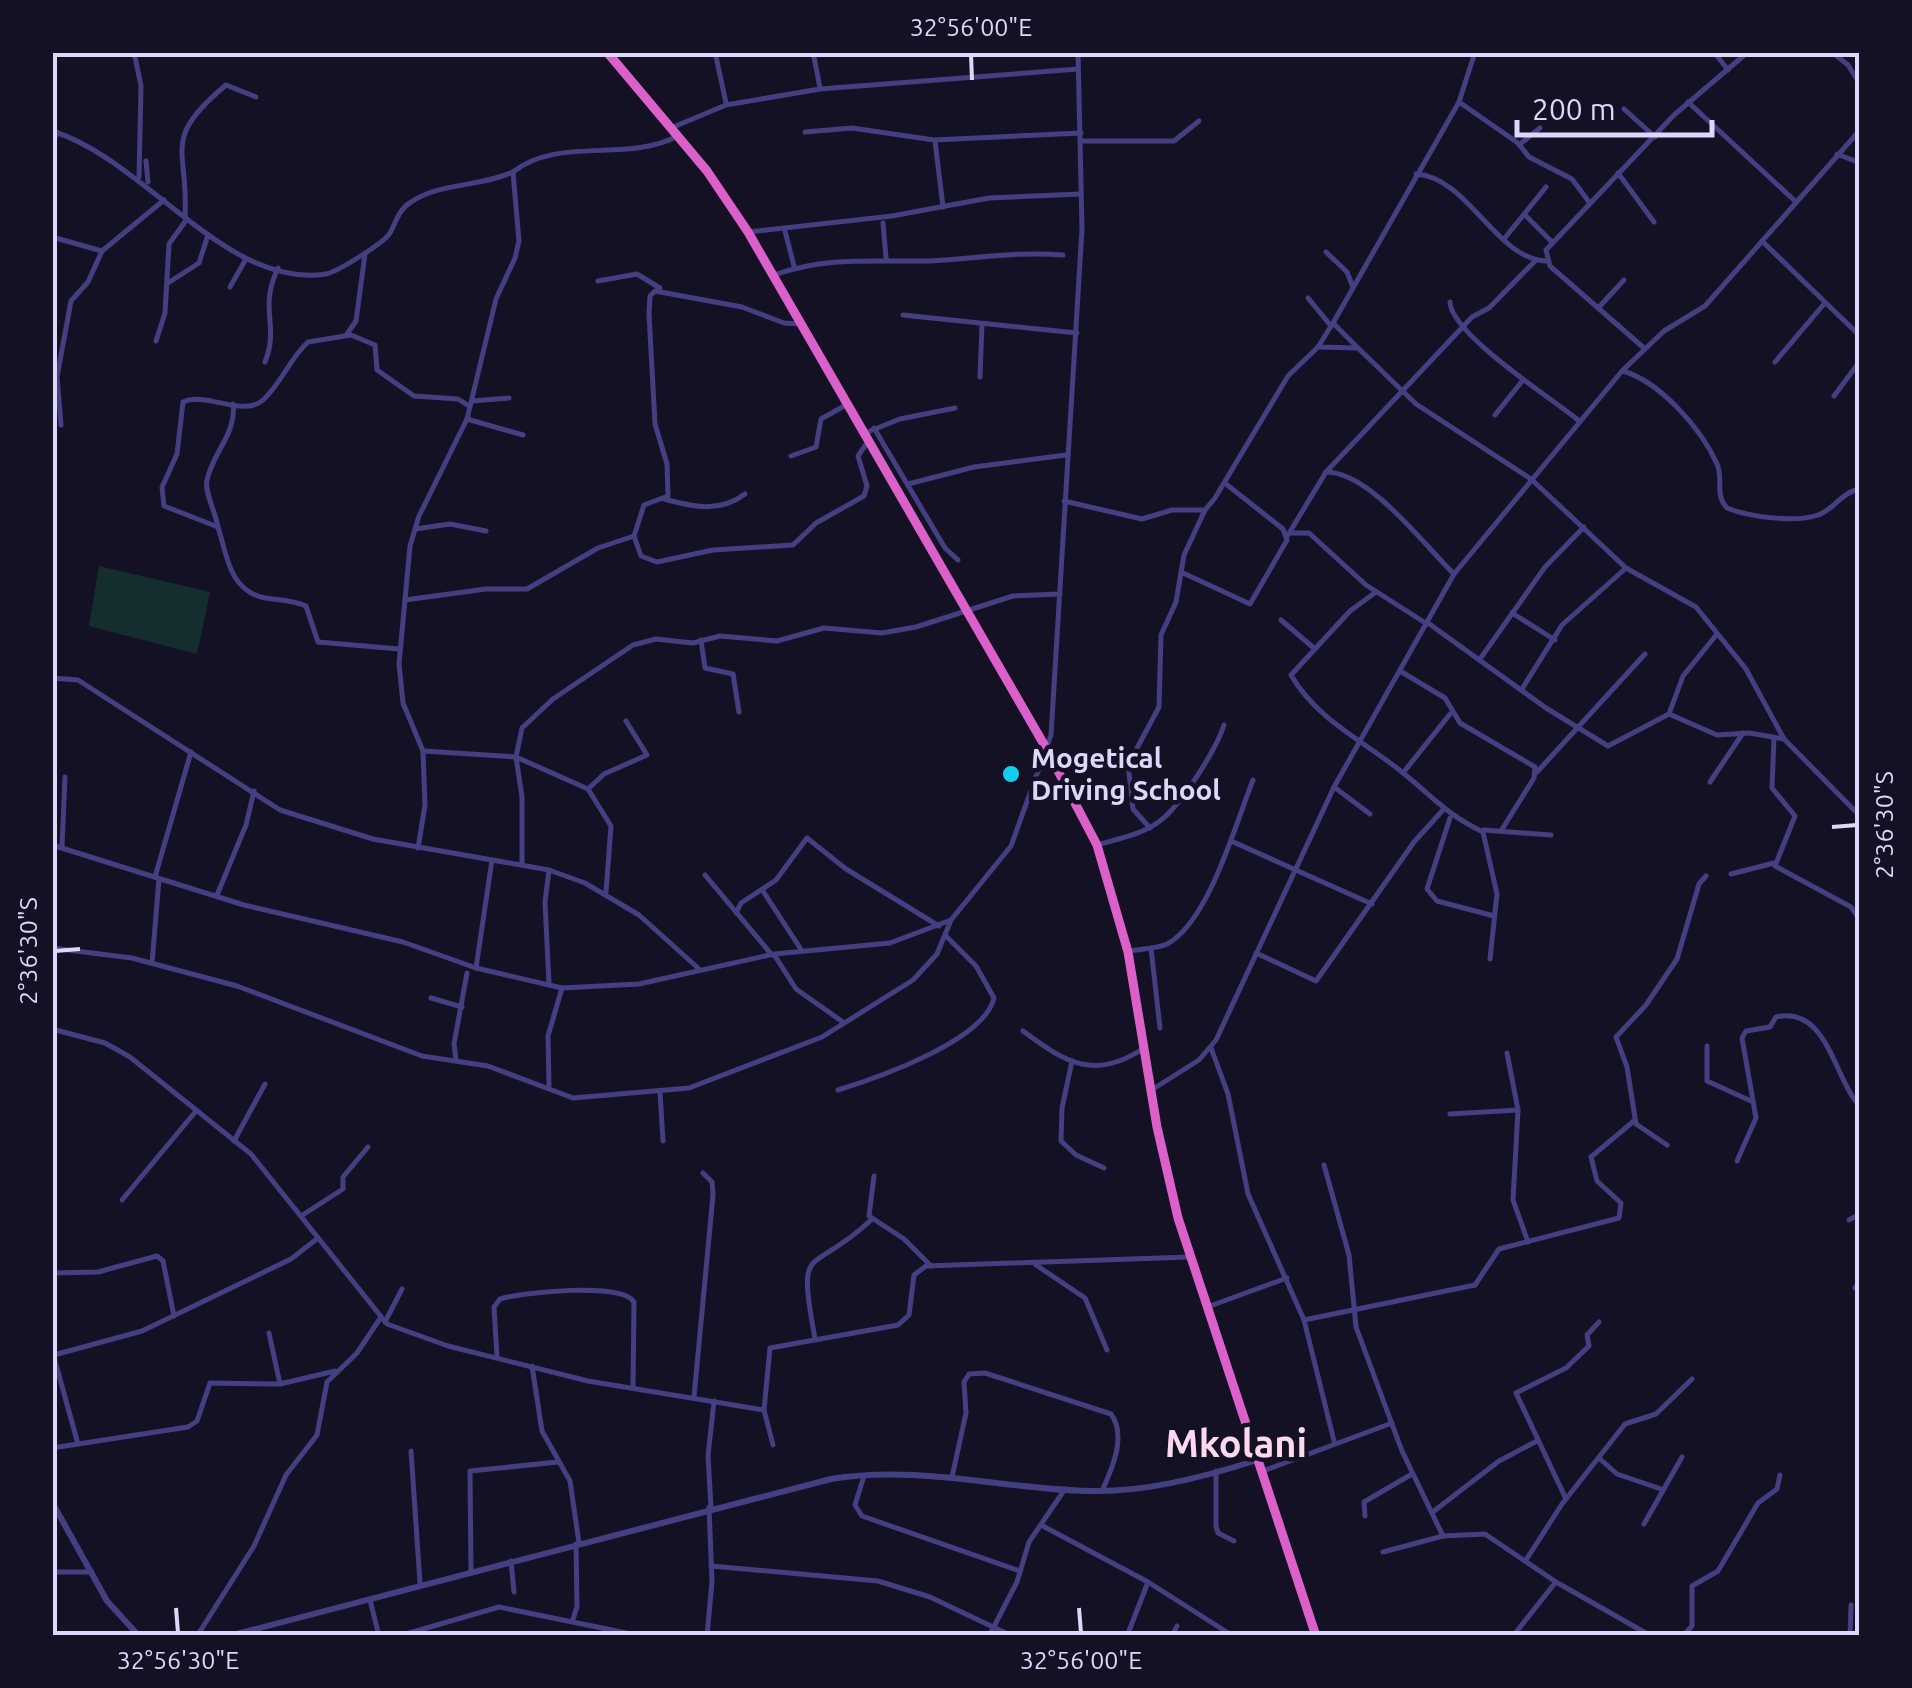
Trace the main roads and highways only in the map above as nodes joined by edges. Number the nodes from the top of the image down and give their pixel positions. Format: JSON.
{"nodes":[{"id":1,"x":607,"y":52,"type":"edge"},
{"id":2,"x":1317,"y":1636,"type":"edge"}],
"edges":[{"from":1,"to":2,"type":"highway"}]}
